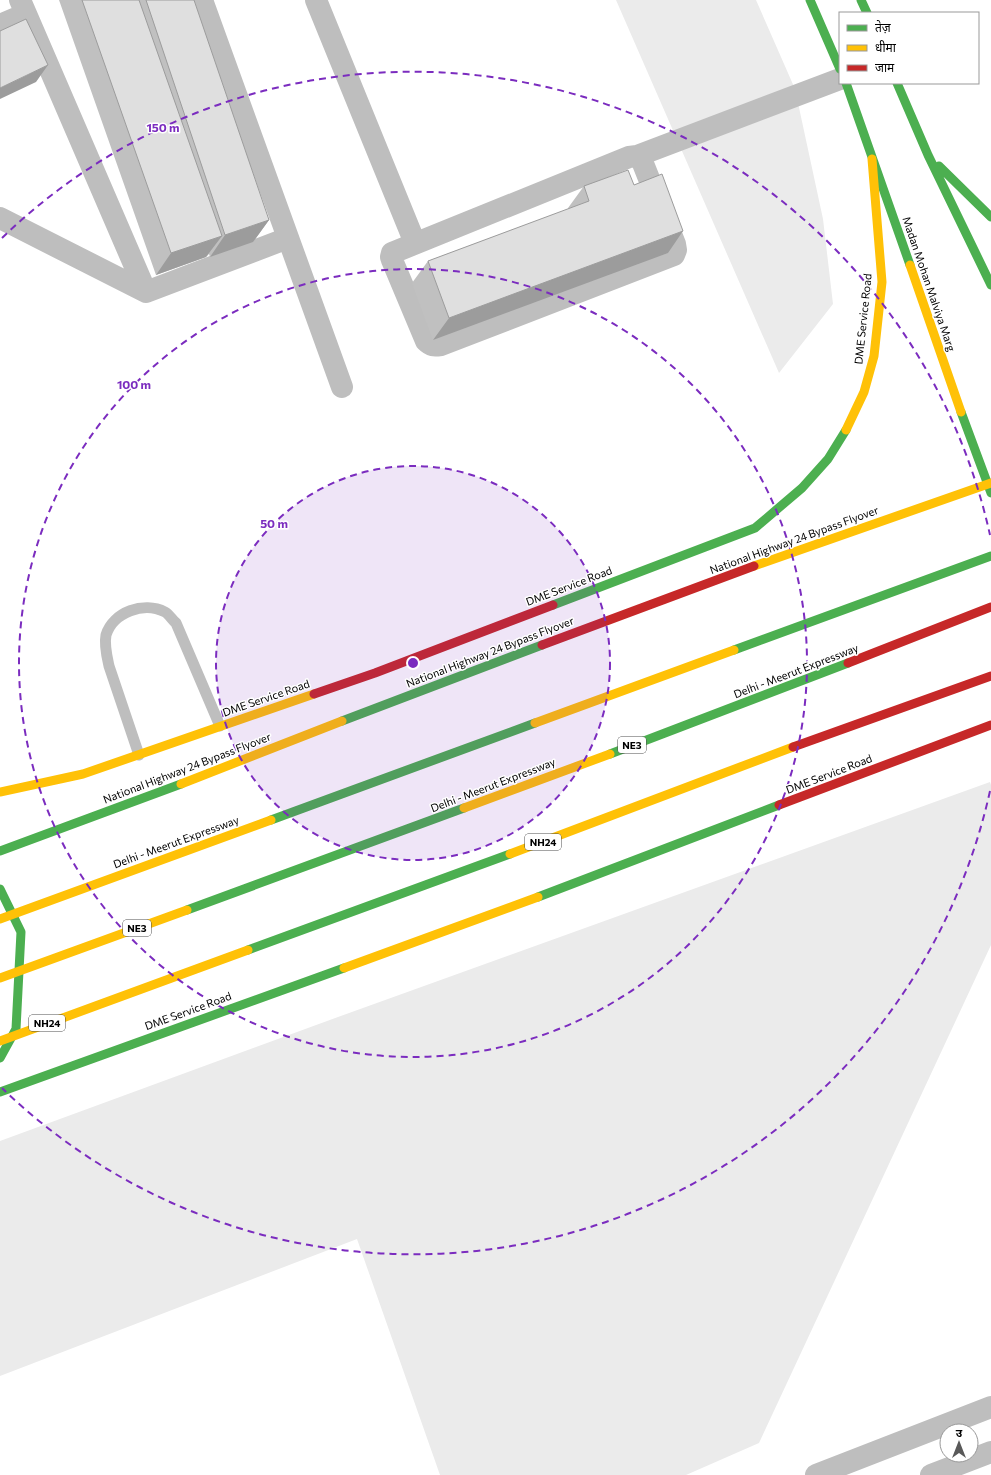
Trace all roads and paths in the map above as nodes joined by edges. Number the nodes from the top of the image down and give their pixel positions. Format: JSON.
{"nodes":[{"id":1,"x":202,"y":0,"type":"edge"},
{"id":2,"x":316,"y":0,"type":"edge"},
{"id":3,"x":810,"y":0,"type":"edge"},
{"id":4,"x":23,"y":7,"type":"edge"},
{"id":5,"x":0,"y":25,"type":"edge"},
{"id":6,"x":839,"y":67,"type":"edge"},
{"id":7,"x":839,"y":79,"type":"edge"},
{"id":8,"x":846,"y":84,"type":"edge"},
{"id":9,"x":897,"y":84,"type":"edge"},
{"id":10,"x":928,"y":155,"type":"junction"},
{"id":11,"x":637,"y":156,"type":"junction"},
{"id":12,"x":872,"y":159,"type":"junction"},
{"id":13,"x":991,"y":217,"type":"edge"},
{"id":14,"x":0,"y":218,"type":"edge"},
{"id":15,"x":288,"y":238,"type":"junction"},
{"id":16,"x":415,"y":243,"type":"junction"},
{"id":17,"x":991,"y":286,"type":"edge"},
{"id":18,"x":146,"y":292,"type":"junction"},
{"id":19,"x":342,"y":387,"type":"dead end"},
{"id":20,"x":991,"y":483,"type":"edge"},
{"id":21,"x":991,"y":493,"type":"edge"},
{"id":22,"x":991,"y":556,"type":"edge"},
{"id":23,"x":990,"y":608,"type":"edge"},
{"id":24,"x":991,"y":676,"type":"edge"},
{"id":25,"x":991,"y":725,"type":"edge"},
{"id":26,"x":220,"y":726,"type":"junction"},
{"id":27,"x":139,"y":754,"type":"junction"},
{"id":28,"x":0,"y":792,"type":"edge"},
{"id":29,"x":0,"y":851,"type":"edge"},
{"id":30,"x":0,"y":889,"type":"edge"},
{"id":31,"x":0,"y":919,"type":"edge"},
{"id":32,"x":0,"y":978,"type":"edge"},
{"id":33,"x":0,"y":1041,"type":"edge"},
{"id":34,"x":0,"y":1058,"type":"edge"},
{"id":35,"x":0,"y":1092,"type":"edge"},
{"id":36,"x":991,"y":1407,"type":"edge"},
{"id":37,"x":991,"y":1452,"type":"edge"},
{"id":38,"x":816,"y":1475,"type":"edge"},
{"id":39,"x":931,"y":1475,"type":"edge"}],
"edges":[{"from":1,"to":15,"type":"street"},
{"from":2,"to":16,"type":"street"},
{"from":3,"to":6,"type":"main road"},
{"from":4,"to":5,"type":"street"},
{"from":4,"to":18,"type":"street"},
{"from":7,"to":11,"type":"street"},
{"from":8,"to":12,"type":"main road","name":"Madan Mohan Malviya Marg"},
{"from":9,"to":10,"type":"main road"},
{"from":10,"to":13,"type":"main road"},
{"from":10,"to":17,"type":"main road"},
{"from":11,"to":16,"type":"street"},
{"from":11,"to":16,"type":"street"},
{"from":12,"to":21,"type":"main road","name":"Madan Mohan Malviya Marg"},
{"from":12,"to":26,"type":"main road","name":"DME Service Road"},
{"from":14,"to":18,"type":"street"},
{"from":15,"to":18,"type":"street"},
{"from":15,"to":19,"type":"street"},
{"from":20,"to":29,"type":"main road","name":"National Highway 24 Bypass Flyover"},
{"from":22,"to":31,"type":"main road","name":"Delhi - Meerut Expressway"},
{"from":23,"to":32,"type":"main road","name":"Delhi - Meerut Expressway","number":"NE3"},
{"from":24,"to":33,"type":"main road","number":"NH24"},
{"from":25,"to":35,"type":"main road","name":"DME Service Road"},
{"from":26,"to":27,"type":"main road","name":"DME Service Road"},
{"from":26,"to":27,"type":"lane"},
{"from":27,"to":28,"type":"main road","name":"DME Service Road"},
{"from":30,"to":34,"type":"main road"},
{"from":36,"to":38,"type":"street"},
{"from":37,"to":39,"type":"street"}]}
